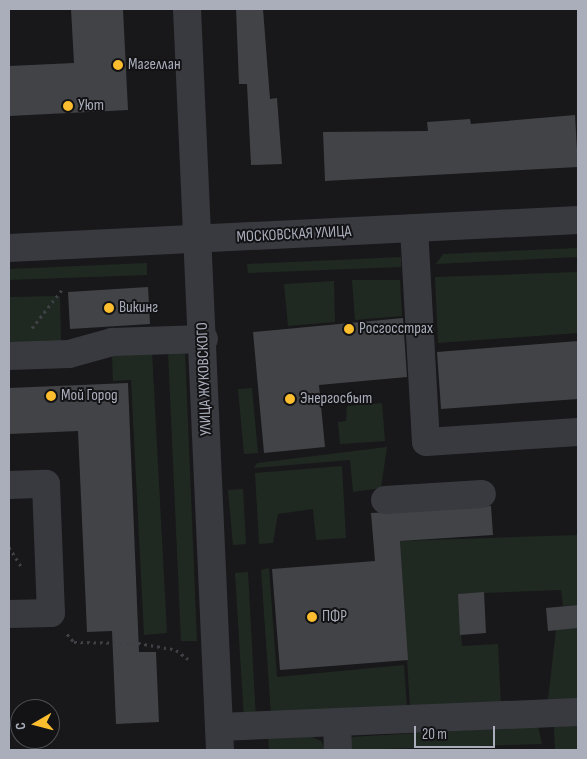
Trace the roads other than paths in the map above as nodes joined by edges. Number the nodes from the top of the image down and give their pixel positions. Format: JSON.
{"nodes":[{"id":1,"x":187,"y":9,"type":"edge"},
{"id":2,"x":578,"y":220,"type":"edge"},
{"id":3,"x":414,"y":228,"type":"junction"},
{"id":4,"x":200,"y":240,"type":"junction"},
{"id":5,"x":9,"y":248,"type":"edge"},
{"id":6,"x":204,"y":340,"type":"junction"},
{"id":7,"x":9,"y":356,"type":"edge"},
{"id":8,"x":578,"y":432,"type":"edge"},
{"id":9,"x":9,"y":485,"type":"edge"},
{"id":10,"x":482,"y":494,"type":"dead end"},
{"id":11,"x":385,"y":500,"type":"dead end"},
{"id":12,"x":9,"y":614,"type":"edge"},
{"id":13,"x":578,"y":712,"type":"edge"},
{"id":14,"x":337,"y":723,"type":"junction"},
{"id":15,"x":219,"y":739,"type":"edge"},
{"id":16,"x":338,"y":750,"type":"edge"}],
"edges":[{"from":1,"to":4,"type":"street","name":"УЛИЦА ЖУКОВСКОГО"},
{"from":2,"to":3,"type":"street","name":"МОСКОВСКАЯ УЛИЦА"},
{"from":3,"to":4,"type":"street","name":"МОСКОВСКАЯ УЛИЦА"},
{"from":3,"to":8,"type":"street"},
{"from":4,"to":5,"type":"street","name":"МОСКОВСКАЯ УЛИЦА"},
{"from":4,"to":6,"type":"street","name":"УЛИЦА ЖУКОВСКОГО"},
{"from":6,"to":7,"type":"street"},
{"from":6,"to":15,"type":"street","name":"УЛИЦА ЖУКОВСКОГО"},
{"from":9,"to":12,"type":"street"},
{"from":10,"to":11,"type":"street"},
{"from":13,"to":14,"type":"street"},
{"from":14,"to":15,"type":"street"},
{"from":14,"to":16,"type":"street"}]}
